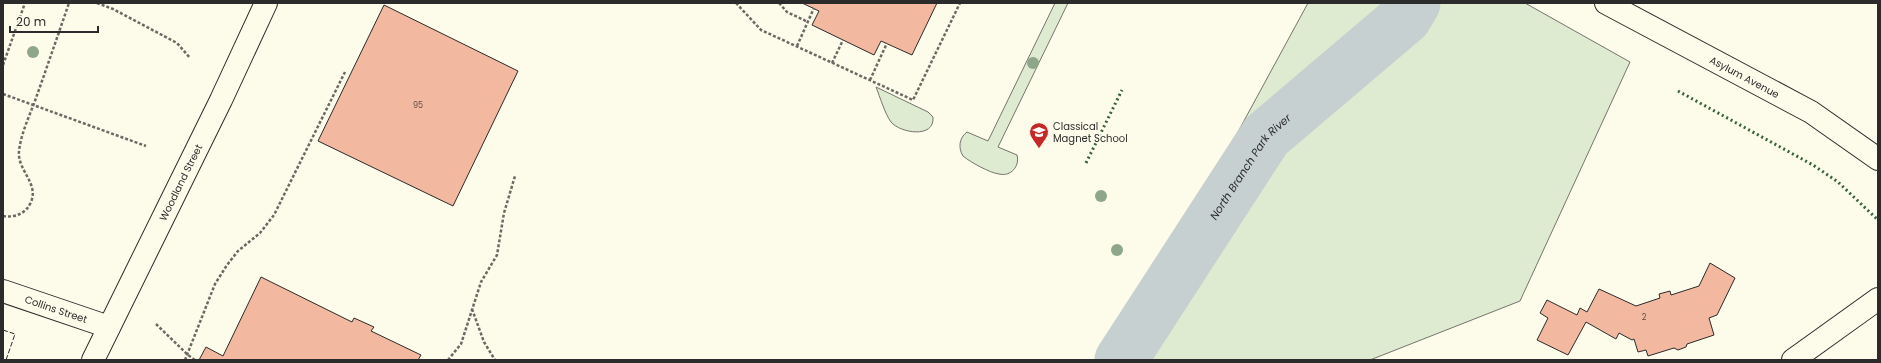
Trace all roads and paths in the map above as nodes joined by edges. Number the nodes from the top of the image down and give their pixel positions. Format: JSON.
{"nodes":[{"id":1,"x":25,"y":3,"type":"edge"},
{"id":2,"x":69,"y":3,"type":"edge"},
{"id":3,"x":98,"y":3,"type":"edge"},
{"id":4,"x":266,"y":3,"type":"edge"},
{"id":5,"x":736,"y":3,"type":"edge"},
{"id":6,"x":779,"y":3,"type":"edge"},
{"id":7,"x":960,"y":3,"type":"edge"},
{"id":8,"x":1606,"y":3,"type":"edge"},
{"id":9,"x":814,"y":8,"type":"dead end"},
{"id":10,"x":808,"y":22,"type":"junction"},
{"id":11,"x":843,"y":40,"type":"dead end"},
{"id":12,"x":887,"y":44,"type":"dead end"},
{"id":13,"x":797,"y":46,"type":"junction"},
{"id":14,"x":190,"y":58,"type":"dead end"},
{"id":15,"x":832,"y":63,"type":"junction"},
{"id":16,"x":3,"y":64,"type":"edge"},
{"id":17,"x":345,"y":72,"type":"dead end"},
{"id":18,"x":870,"y":80,"type":"junction"},
{"id":19,"x":3,"y":94,"type":"edge"},
{"id":20,"x":33,"y":105,"type":"junction"},
{"id":21,"x":146,"y":146,"type":"dead end"},
{"id":22,"x":1878,"y":159,"type":"edge"},
{"id":23,"x":515,"y":176,"type":"dead end"},
{"id":24,"x":3,"y":216,"type":"edge"},
{"id":25,"x":3,"y":291,"type":"edge"},
{"id":26,"x":1878,"y":299,"type":"edge"},
{"id":27,"x":472,"y":308,"type":"junction"},
{"id":28,"x":156,"y":324,"type":"dead end"},
{"id":29,"x":110,"y":327,"type":"junction"},
{"id":30,"x":188,"y":355,"type":"junction"},
{"id":31,"x":93,"y":360,"type":"edge"},
{"id":32,"x":185,"y":360,"type":"edge"},
{"id":33,"x":195,"y":360,"type":"edge"},
{"id":34,"x":448,"y":360,"type":"edge"},
{"id":35,"x":495,"y":360,"type":"edge"},
{"id":36,"x":1793,"y":360,"type":"edge"}],
"edges":[{"from":1,"to":16,"type":"path"},
{"from":2,"to":20,"type":"path"},
{"from":3,"to":14,"type":"path"},
{"from":4,"to":29,"type":"main road","name":"Woodland Street"},
{"from":5,"to":13,"type":"path"},
{"from":6,"to":10,"type":"path"},
{"from":7,"to":18,"type":"path"},
{"from":8,"to":22,"type":"main road","name":"Asylum Avenue"},
{"from":9,"to":10,"type":"path"},
{"from":10,"to":13,"type":"path"},
{"from":11,"to":15,"type":"path"},
{"from":12,"to":18,"type":"path"},
{"from":13,"to":15,"type":"path"},
{"from":15,"to":18,"type":"path"},
{"from":17,"to":30,"type":"path"},
{"from":19,"to":20,"type":"path"},
{"from":20,"to":21,"type":"path"},
{"from":20,"to":24,"type":"path"},
{"from":23,"to":27,"type":"path"},
{"from":25,"to":29,"type":"main road","name":"Collins Street"},
{"from":26,"to":36,"type":"main road"},
{"from":27,"to":34,"type":"path"},
{"from":27,"to":35,"type":"path"},
{"from":28,"to":30,"type":"path"},
{"from":29,"to":31,"type":"main road","name":"Woodland Street"},
{"from":30,"to":32,"type":"path"},
{"from":30,"to":33,"type":"path"}]}
